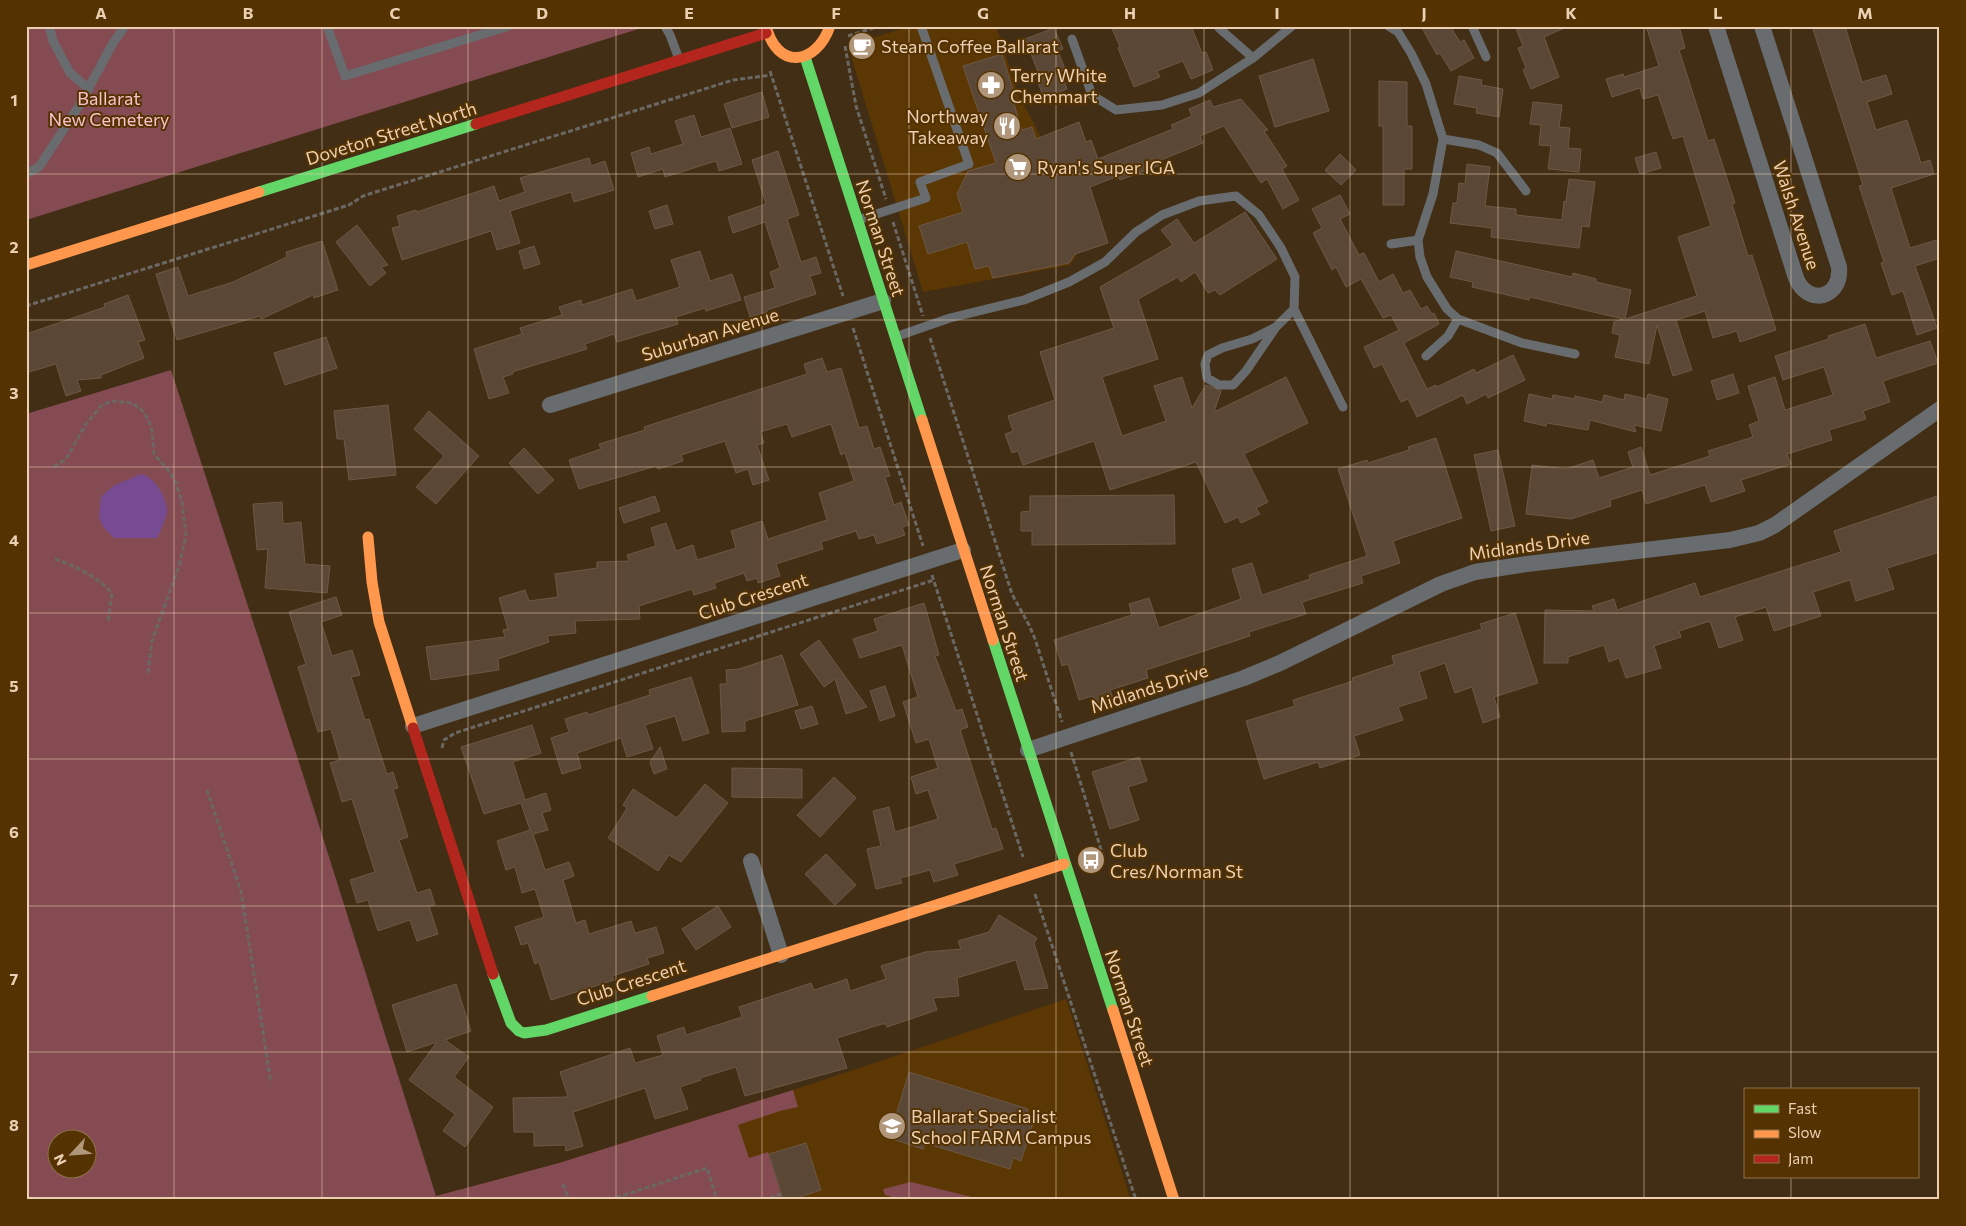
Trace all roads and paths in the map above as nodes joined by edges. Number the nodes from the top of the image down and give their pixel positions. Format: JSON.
{"nodes":[{"id":1,"x":49,"y":26,"type":"edge"},
{"id":2,"x":125,"y":26,"type":"edge"},
{"id":3,"x":327,"y":26,"type":"edge"},
{"id":4,"x":665,"y":26,"type":"edge"},
{"id":5,"x":830,"y":26,"type":"edge"},
{"id":6,"x":879,"y":26,"type":"edge"},
{"id":7,"x":921,"y":26,"type":"edge"},
{"id":8,"x":1292,"y":26,"type":"edge"},
{"id":9,"x":1388,"y":26,"type":"edge"},
{"id":10,"x":1472,"y":26,"type":"edge"},
{"id":11,"x":1716,"y":26,"type":"edge"},
{"id":12,"x":1762,"y":26,"type":"edge"},
{"id":13,"x":506,"y":27,"type":"edge"},
{"id":14,"x":1219,"y":28,"type":"dead end"},
{"id":15,"x":766,"y":30,"type":"edge"},
{"id":16,"x":1072,"y":40,"type":"dead end"},
{"id":17,"x":805,"y":57,"type":"junction"},
{"id":18,"x":1486,"y":57,"type":"dead end"},
{"id":19,"x":1253,"y":58,"type":"junction"},
{"id":20,"x":680,"y":61,"type":"junction"},
{"id":21,"x":767,"y":67,"type":"dead end"},
{"id":22,"x":772,"y":75,"type":"junction"},
{"id":23,"x":89,"y":89,"type":"junction"},
{"id":24,"x":1443,"y":139,"type":"junction"},
{"id":25,"x":26,"y":174,"type":"edge"},
{"id":26,"x":1526,"y":191,"type":"dead end"},
{"id":27,"x":889,"y":210,"type":"junction"},
{"id":28,"x":857,"y":220,"type":"junction"},
{"id":29,"x":1418,"y":240,"type":"junction"},
{"id":30,"x":1392,"y":244,"type":"dead end"},
{"id":31,"x":26,"y":265,"type":"edge"},
{"id":32,"x":883,"y":301,"type":"junction"},
{"id":33,"x":26,"y":306,"type":"edge"},
{"id":34,"x":1294,"y":309,"type":"junction"},
{"id":35,"x":848,"y":312,"type":"junction"},
{"id":36,"x":1458,"y":319,"type":"junction"},
{"id":37,"x":926,"y":327,"type":"junction"},
{"id":38,"x":1276,"y":327,"type":"junction"},
{"id":39,"x":895,"y":337,"type":"junction"},
{"id":40,"x":1575,"y":354,"type":"dead end"},
{"id":41,"x":1426,"y":356,"type":"dead end"},
{"id":42,"x":550,"y":405,"type":"dead end"},
{"id":43,"x":1342,"y":407,"type":"dead end"},
{"id":44,"x":1940,"y":409,"type":"edge"},
{"id":45,"x":54,"y":468,"type":"dead end"},
{"id":46,"x":368,"y":537,"type":"dead end"},
{"id":47,"x":963,"y":550,"type":"junction"},
{"id":48,"x":55,"y":559,"type":"dead end"},
{"id":49,"x":928,"y":561,"type":"junction"},
{"id":50,"x":934,"y":580,"type":"junction"},
{"id":51,"x":1012,"y":594,"type":"dead end"},
{"id":52,"x":108,"y":621,"type":"dead end"},
{"id":53,"x":148,"y":674,"type":"dead end"},
{"id":54,"x":413,"y":726,"type":"junction"},
{"id":55,"x":455,"y":733,"type":"dead end"},
{"id":56,"x":1028,"y":750,"type":"junction"},
{"id":57,"x":207,"y":790,"type":"dead end"},
{"id":58,"x":751,"y":861,"type":"dead end"},
{"id":59,"x":1064,"y":864,"type":"junction"},
{"id":60,"x":1028,"y":875,"type":"junction"},
{"id":61,"x":781,"y":955,"type":"junction"},
{"id":62,"x":271,"y":1083,"type":"dead end"},
{"id":63,"x":563,"y":1184,"type":"dead end"},
{"id":64,"x":781,"y":1194,"type":"dead end"},
{"id":65,"x":569,"y":1200,"type":"edge"},
{"id":66,"x":609,"y":1200,"type":"edge"},
{"id":67,"x":717,"y":1200,"type":"edge"},
{"id":68,"x":763,"y":1200,"type":"edge"},
{"id":69,"x":1136,"y":1200,"type":"edge"},
{"id":70,"x":1174,"y":1200,"type":"edge"}],
"edges":[{"from":1,"to":23,"type":"lane"},
{"from":2,"to":23,"type":"lane"},
{"from":3,"to":13,"type":"lane"},
{"from":4,"to":20,"type":"lane"},
{"from":5,"to":17,"type":"street"},
{"from":6,"to":27,"type":"path"},
{"from":7,"to":27,"type":"lane"},
{"from":8,"to":19,"type":"lane"},
{"from":9,"to":24,"type":"lane"},
{"from":10,"to":18,"type":"lane"},
{"from":11,"to":12,"type":"street","name":"Walsh Avenue"},
{"from":14,"to":19,"type":"lane"},
{"from":15,"to":17,"type":"street"},
{"from":15,"to":20,"type":"street","name":"Doveton Street North"},
{"from":16,"to":19,"type":"lane"},
{"from":17,"to":28,"type":"street","name":"Norman Street"},
{"from":20,"to":31,"type":"street","name":"Doveton Street North"},
{"from":21,"to":22,"type":"path"},
{"from":22,"to":33,"type":"path"},
{"from":22,"to":35,"type":"path"},
{"from":23,"to":25,"type":"lane"},
{"from":24,"to":26,"type":"lane"},
{"from":24,"to":29,"type":"lane"},
{"from":27,"to":28,"type":"lane"},
{"from":27,"to":37,"type":"path"},
{"from":28,"to":32,"type":"street","name":"Norman Street"},
{"from":29,"to":30,"type":"lane"},
{"from":29,"to":36,"type":"lane"},
{"from":32,"to":35,"type":"street","name":"Suburban Avenue"},
{"from":32,"to":39,"type":"street","name":"Norman Street"},
{"from":34,"to":37,"type":"lane"},
{"from":34,"to":38,"type":"lane"},
{"from":34,"to":43,"type":"lane"},
{"from":35,"to":42,"type":"street","name":"Suburban Avenue"},
{"from":35,"to":49,"type":"path"},
{"from":36,"to":40,"type":"lane"},
{"from":36,"to":41,"type":"lane"},
{"from":37,"to":39,"type":"lane"},
{"from":37,"to":51,"type":"path"},
{"from":38,"to":38,"type":"lane"},
{"from":39,"to":47,"type":"street","name":"Norman Street"},
{"from":44,"to":56,"type":"street","name":"Midlands Drive"},
{"from":45,"to":53,"type":"path"},
{"from":46,"to":54,"type":"street","name":"Club Crescent"},
{"from":47,"to":49,"type":"street","name":"Club Crescent"},
{"from":47,"to":56,"type":"street","name":"Norman Street"},
{"from":48,"to":52,"type":"path"},
{"from":49,"to":50,"type":"path"},
{"from":49,"to":54,"type":"street","name":"Club Crescent"},
{"from":50,"to":55,"type":"path"},
{"from":50,"to":60,"type":"path"},
{"from":54,"to":61,"type":"street","name":"Club Crescent"},
{"from":56,"to":59,"type":"street","name":"Norman Street"},
{"from":57,"to":62,"type":"path"},
{"from":58,"to":61,"type":"street"},
{"from":59,"to":60,"type":"street","name":"Club Crescent"},
{"from":59,"to":70,"type":"street","name":"Norman Street"},
{"from":60,"to":61,"type":"street","name":"Club Crescent"},
{"from":60,"to":69,"type":"path"},
{"from":63,"to":65,"type":"path"},
{"from":64,"to":68,"type":"path"},
{"from":66,"to":67,"type":"path"}]}
